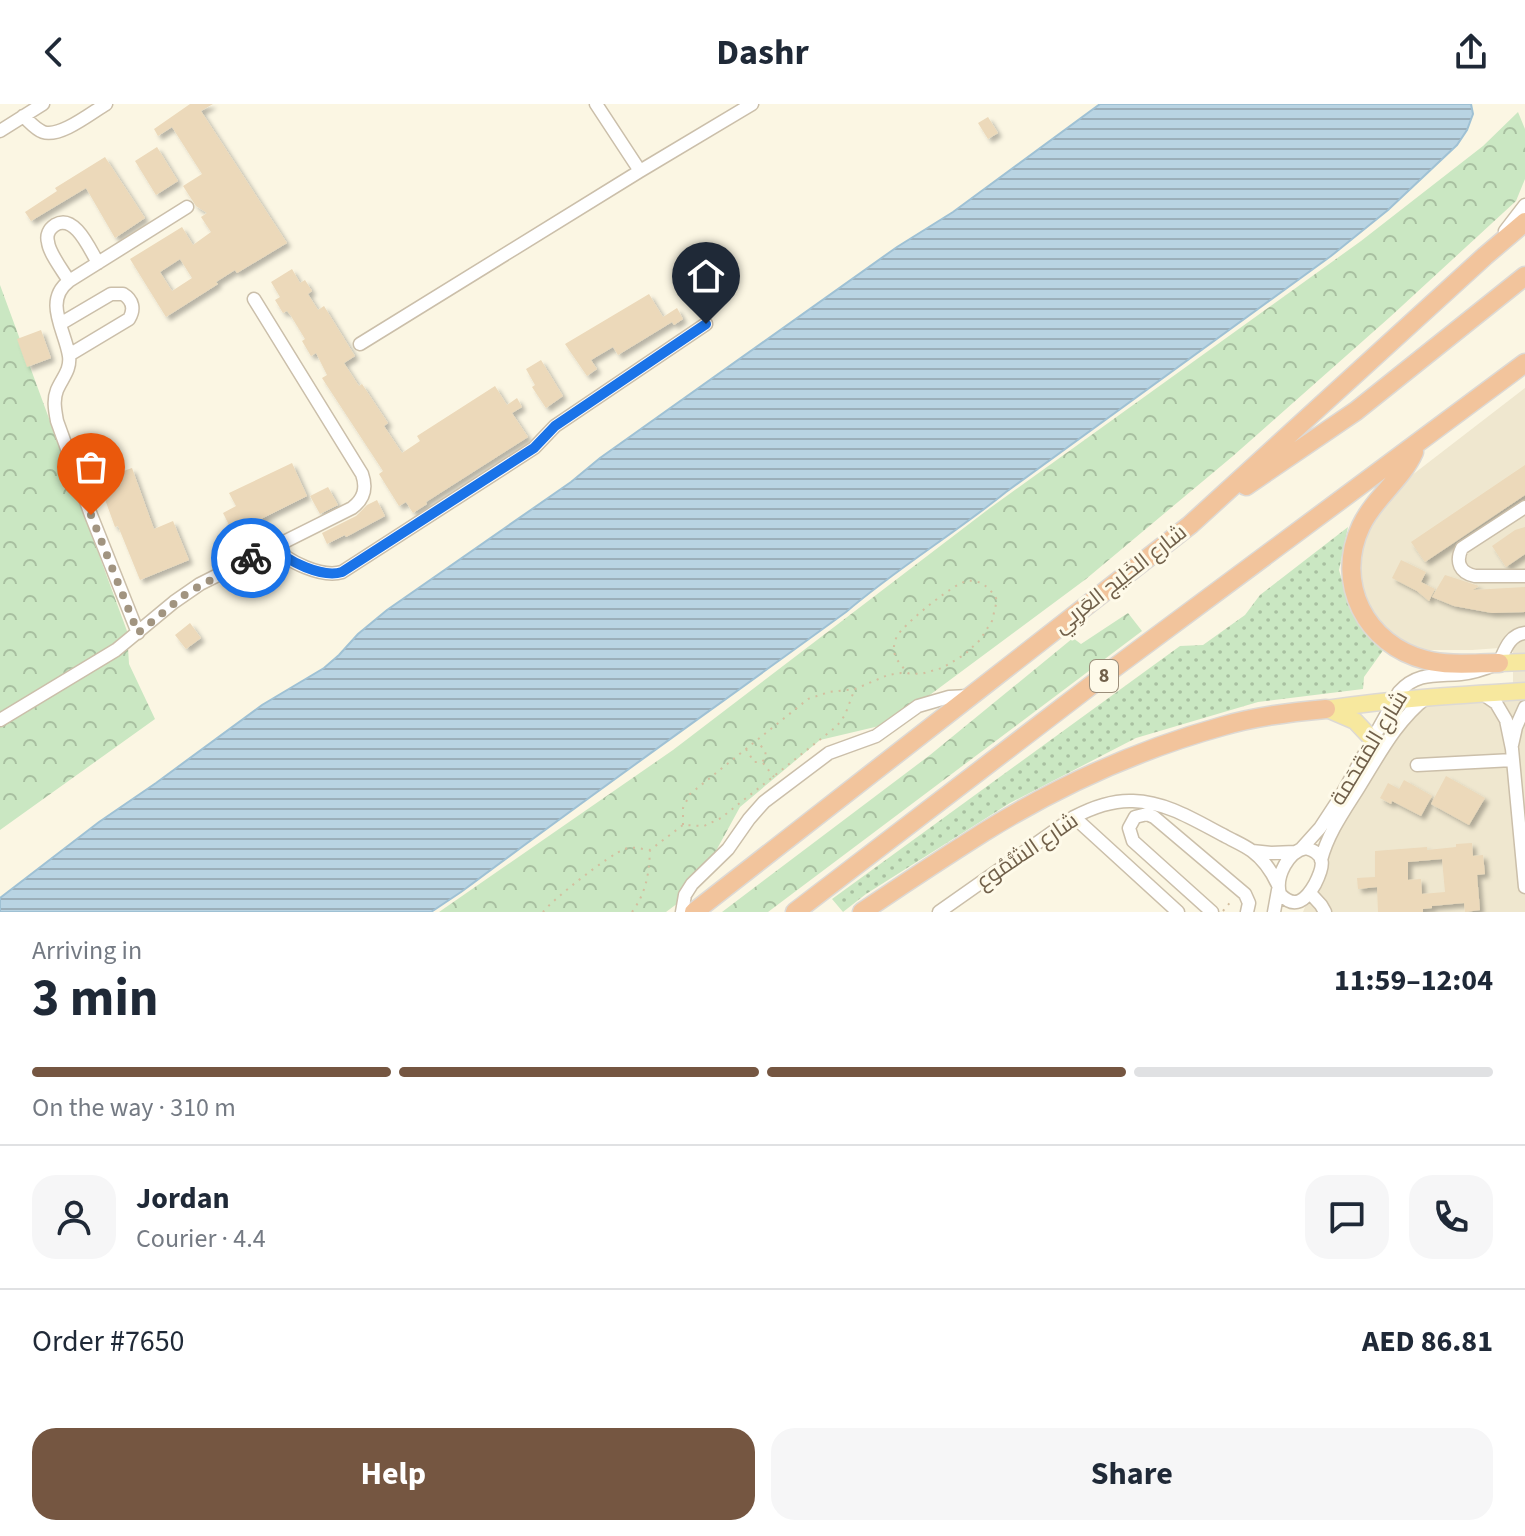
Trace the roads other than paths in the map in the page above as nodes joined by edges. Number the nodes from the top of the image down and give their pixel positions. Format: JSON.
{"nodes":[{"id":1,"x":43,"y":104,"type":"edge"},
{"id":2,"x":106,"y":104,"type":"edge"},
{"id":3,"x":596,"y":104,"type":"edge"},
{"id":4,"x":752,"y":104,"type":"edge"},
{"id":5,"x":23,"y":116,"type":"junction"},
{"id":6,"x":0,"y":131,"type":"edge"},
{"id":7,"x":640,"y":171,"type":"junction"},
{"id":8,"x":1525,"y":205,"type":"edge"},
{"id":9,"x":187,"y":207,"type":"dead end"},
{"id":10,"x":1525,"y":222,"type":"edge"},
{"id":11,"x":1485,"y":256,"type":"junction"},
{"id":12,"x":98,"y":263,"type":"junction"},
{"id":13,"x":1525,"y":276,"type":"edge"},
{"id":14,"x":69,"y":281,"type":"junction"},
{"id":15,"x":254,"y":299,"type":"dead end"},
{"id":16,"x":60,"y":324,"type":"junction"},
{"id":17,"x":706,"y":324,"type":"dead end"},
{"id":18,"x":360,"y":344,"type":"dead end"},
{"id":19,"x":69,"y":355,"type":"junction"},
{"id":20,"x":1525,"y":363,"type":"edge"},
{"id":21,"x":1417,"y":445,"type":"junction"},
{"id":22,"x":1525,"y":507,"type":"edge"},
{"id":23,"x":1190,"y":525,"type":"junction"},
{"id":24,"x":275,"y":546,"type":"junction"},
{"id":25,"x":1523,"y":575,"type":"edge"},
{"id":26,"x":138,"y":633,"type":"junction"},
{"id":27,"x":1525,"y":633,"type":"edge"},
{"id":28,"x":1525,"y":662,"type":"edge"},
{"id":29,"x":1499,"y":663,"type":"junction"},
{"id":30,"x":1525,"y":691,"type":"edge"},
{"id":31,"x":1480,"y":692,"type":"junction"},
{"id":32,"x":969,"y":696,"type":"junction"},
{"id":33,"x":1427,"y":697,"type":"junction"},
{"id":34,"x":1394,"y":700,"type":"junction"},
{"id":35,"x":1525,"y":707,"type":"edge"},
{"id":36,"x":1326,"y":709,"type":"junction"},
{"id":37,"x":0,"y":720,"type":"edge"},
{"id":38,"x":1373,"y":740,"type":"junction"},
{"id":39,"x":1512,"y":754,"type":"junction"},
{"id":40,"x":1417,"y":765,"type":"dead end"},
{"id":41,"x":1135,"y":801,"type":"junction"},
{"id":42,"x":1074,"y":817,"type":"junction"},
{"id":43,"x":1135,"y":817,"type":"junction"},
{"id":44,"x":1192,"y":819,"type":"junction"},
{"id":45,"x":1184,"y":842,"type":"junction"},
{"id":46,"x":1298,"y":850,"type":"junction"},
{"id":47,"x":1252,"y":851,"type":"junction"},
{"id":48,"x":1321,"y":860,"type":"junction"},
{"id":49,"x":1278,"y":887,"type":"junction"},
{"id":50,"x":1525,"y":887,"type":"edge"},
{"id":51,"x":1307,"y":896,"type":"junction"},
{"id":52,"x":682,"y":912,"type":"edge"},
{"id":53,"x":694,"y":912,"type":"edge"},
{"id":54,"x":795,"y":912,"type":"edge"},
{"id":55,"x":862,"y":912,"type":"edge"},
{"id":56,"x":939,"y":912,"type":"edge"},
{"id":57,"x":1178,"y":912,"type":"edge"},
{"id":58,"x":1212,"y":912,"type":"edge"},
{"id":59,"x":1247,"y":912,"type":"edge"},
{"id":60,"x":1274,"y":912,"type":"edge"},
{"id":61,"x":1293,"y":912,"type":"edge"},
{"id":62,"x":1325,"y":912,"type":"edge"}],
"edges":[{"from":1,"to":5,"type":"street"},
{"from":2,"to":5,"type":"street"},
{"from":3,"to":7,"type":"street"},
{"from":4,"to":7,"type":"street"},
{"from":5,"to":6,"type":"street"},
{"from":7,"to":18,"type":"street"},
{"from":8,"to":11,"type":"street"},
{"from":9,"to":12,"type":"street"},
{"from":10,"to":11,"type":"highway","name":"شارع الخَلِيج العَربِي"},
{"from":11,"to":23,"type":"highway","name":"شارع الخَلِيج العَربِي"},
{"from":12,"to":14,"type":"street"},
{"from":12,"to":14,"type":"street"},
{"from":13,"to":23,"type":"highway"},
{"from":14,"to":16,"type":"street"},
{"from":15,"to":24,"type":"street"},
{"from":16,"to":19,"type":"street"},
{"from":16,"to":19,"type":"street"},
{"from":17,"to":24,"type":"street"},
{"from":19,"to":26,"type":"street"},
{"from":20,"to":21,"type":"highway","number":"8"},
{"from":21,"to":29,"type":"highway"},
{"from":21,"to":54,"type":"highway","number":"8"},
{"from":22,"to":25,"type":"street"},
{"from":23,"to":32,"type":"highway","name":"شارع الخَلِيج العَربِي"},
{"from":24,"to":26,"type":"street"},
{"from":26,"to":37,"type":"street"},
{"from":27,"to":29,"type":"street"},
{"from":28,"to":29,"type":"main road"},
{"from":29,"to":34,"type":"street","name":"شارع المَقحَمة"},
{"from":30,"to":31,"type":"main road"},
{"from":31,"to":33,"type":"main road"},
{"from":31,"to":39,"type":"street"},
{"from":32,"to":52,"type":"street"},
{"from":32,"to":53,"type":"highway","name":"شارع الخَلِيج العَربِي"},
{"from":33,"to":34,"type":"main road"},
{"from":33,"to":48,"type":"street","name":"شارع المَقحَمة"},
{"from":34,"to":36,"type":"main road"},
{"from":34,"to":38,"type":"street","name":"شارع المَقحَمة"},
{"from":35,"to":39,"type":"street"},
{"from":36,"to":38,"type":"main road"},
{"from":36,"to":55,"type":"highway"},
{"from":38,"to":46,"type":"street","name":"شارع المَقحَمة"},
{"from":39,"to":40,"type":"street"},
{"from":39,"to":50,"type":"street"},
{"from":41,"to":42,"type":"street","name":"شارع الشُّمُوع"},
{"from":41,"to":43,"type":"street"},
{"from":41,"to":44,"type":"street","name":"شارع الشُّمُوع"},
{"from":42,"to":56,"type":"street","name":"شارع الشُّمُوع"},
{"from":42,"to":57,"type":"street"},
{"from":43,"to":45,"type":"street"},
{"from":43,"to":58,"type":"street"},
{"from":44,"to":45,"type":"street"},
{"from":44,"to":47,"type":"street","name":"شارع الشُّمُوع"},
{"from":45,"to":59,"type":"street"},
{"from":46,"to":47,"type":"street","name":"شارع الشُّمُوع"},
{"from":46,"to":48,"type":"street"},
{"from":46,"to":49,"type":"street"},
{"from":47,"to":49,"type":"street","name":"شارع الشُّمُوع"},
{"from":48,"to":51,"type":"street"},
{"from":49,"to":51,"type":"street"},
{"from":49,"to":60,"type":"street"},
{"from":51,"to":61,"type":"street"},
{"from":51,"to":62,"type":"street"}]}
